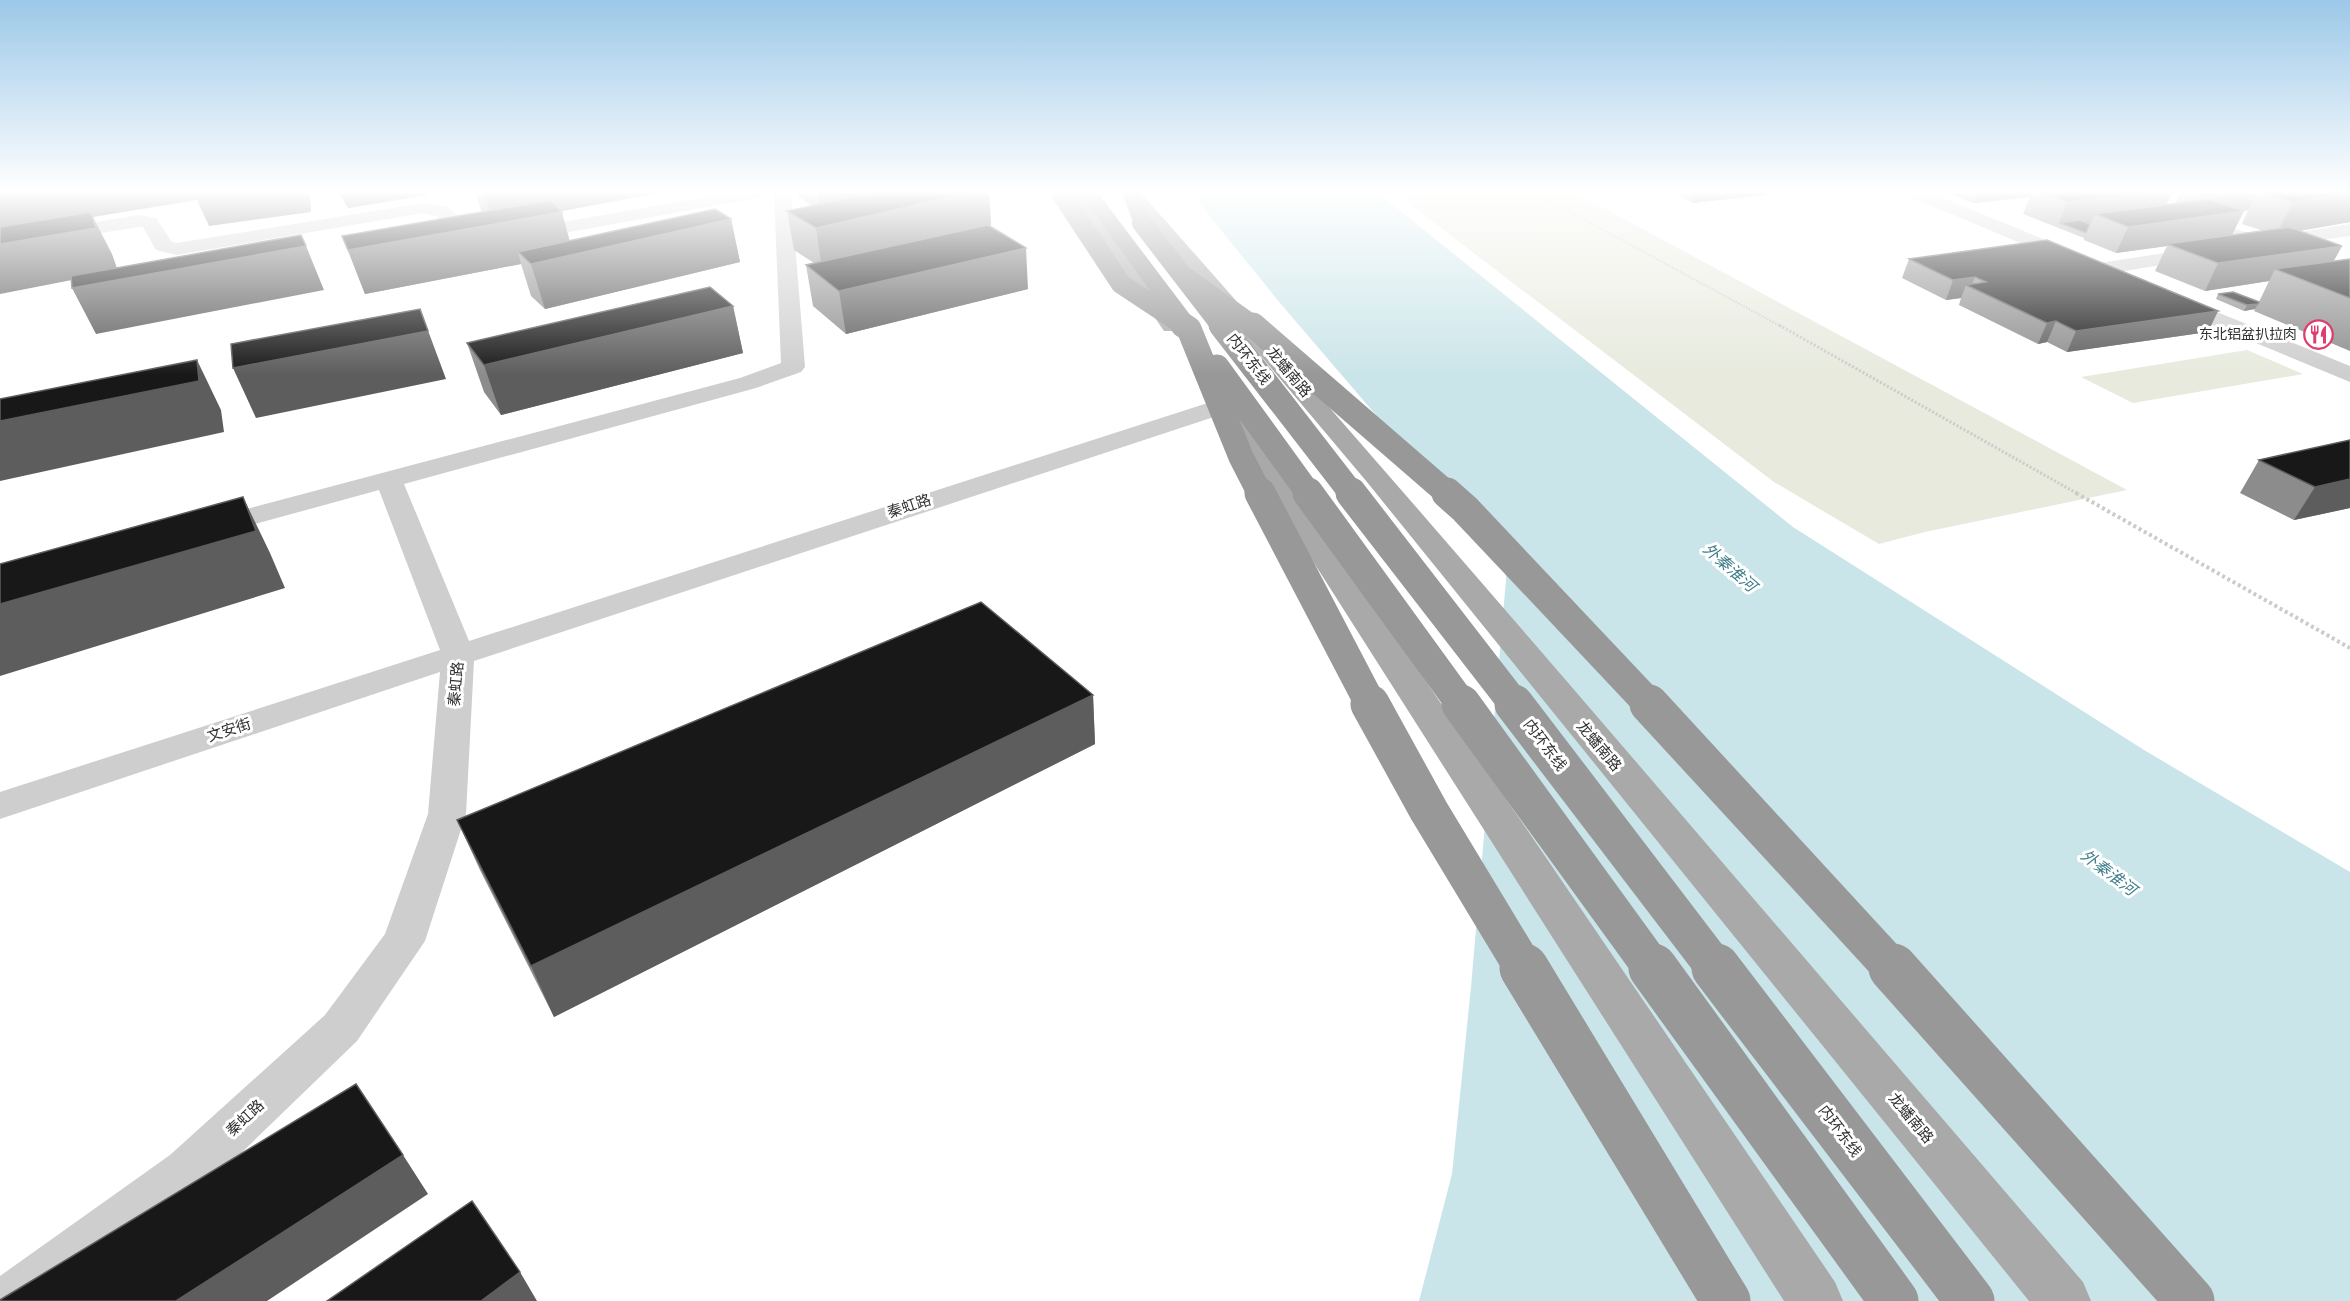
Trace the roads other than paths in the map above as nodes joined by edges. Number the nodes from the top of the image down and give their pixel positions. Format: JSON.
{"nodes":[{"id":1,"x":786,"y":254,"type":"edge"},
{"id":2,"x":1101,"y":254,"type":"edge"},
{"id":3,"x":1121,"y":254,"type":"edge"},
{"id":4,"x":1134,"y":254,"type":"edge"},
{"id":5,"x":1169,"y":254,"type":"edge"},
{"id":6,"x":1181,"y":254,"type":"edge"},
{"id":7,"x":2063,"y":254,"type":"edge"},
{"id":8,"x":2198,"y":254,"type":"edge"},
{"id":9,"x":2288,"y":254,"type":"edge"},
{"id":10,"x":2100,"y":269,"type":"junction"},
{"id":11,"x":2350,"y":275,"type":"edge"},
{"id":12,"x":1185,"y":277,"type":"junction"},
{"id":13,"x":2131,"y":283,"type":"edge"},
{"id":14,"x":2152,"y":292,"type":"edge"},
{"id":15,"x":1189,"y":329,"type":"junction"},
{"id":16,"x":2350,"y":375,"type":"edge"},
{"id":17,"x":1307,"y":394,"type":"junction"},
{"id":18,"x":1226,"y":405,"type":"junction"},
{"id":19,"x":389,"y":480,"type":"junction"},
{"id":20,"x":184,"y":535,"type":"edge"},
{"id":21,"x":458,"y":654,"type":"junction"},
{"id":22,"x":0,"y":806,"type":"edge"},
{"id":23,"x":12,"y":1301,"type":"edge"},
{"id":24,"x":1726,"y":1301,"type":"edge"},
{"id":25,"x":1816,"y":1301,"type":"edge"},
{"id":26,"x":1894,"y":1301,"type":"edge"},
{"id":27,"x":1970,"y":1301,"type":"edge"},
{"id":28,"x":2064,"y":1301,"type":"edge"},
{"id":29,"x":2190,"y":1301,"type":"edge"}],
"edges":[{"from":1,"to":19,"type":"street"},
{"from":2,"to":15,"type":"highway","bridge":true},
{"from":3,"to":18,"type":"main road"},
{"from":4,"to":15,"type":"highway","name":"内环东线"},
{"from":5,"to":12,"type":"highway","name":"内环东线","bridge":true},
{"from":6,"to":17,"type":"main road","name":"龙蟠南路"},
{"from":7,"to":10,"type":"street"},
{"from":8,"to":10,"type":"street"},
{"from":9,"to":11,"type":"street"},
{"from":10,"to":13,"type":"street"},
{"from":12,"to":27,"type":"highway","name":"内环东线","bridge":true},
{"from":12,"to":29,"type":"highway","bridge":true},
{"from":14,"to":16,"type":"street"},
{"from":15,"to":24,"type":"highway","bridge":true},
{"from":15,"to":26,"type":"highway","name":"内环东线","bridge":true},
{"from":17,"to":18,"type":"main road"},
{"from":17,"to":28,"type":"main road","name":"龙蟠南路"},
{"from":18,"to":21,"type":"street","name":"秦虹路"},
{"from":18,"to":25,"type":"main road"},
{"from":19,"to":20,"type":"street"},
{"from":19,"to":21,"type":"street"},
{"from":21,"to":22,"type":"street","name":"文安街"},
{"from":21,"to":23,"type":"street","name":"秦虹路"}]}
